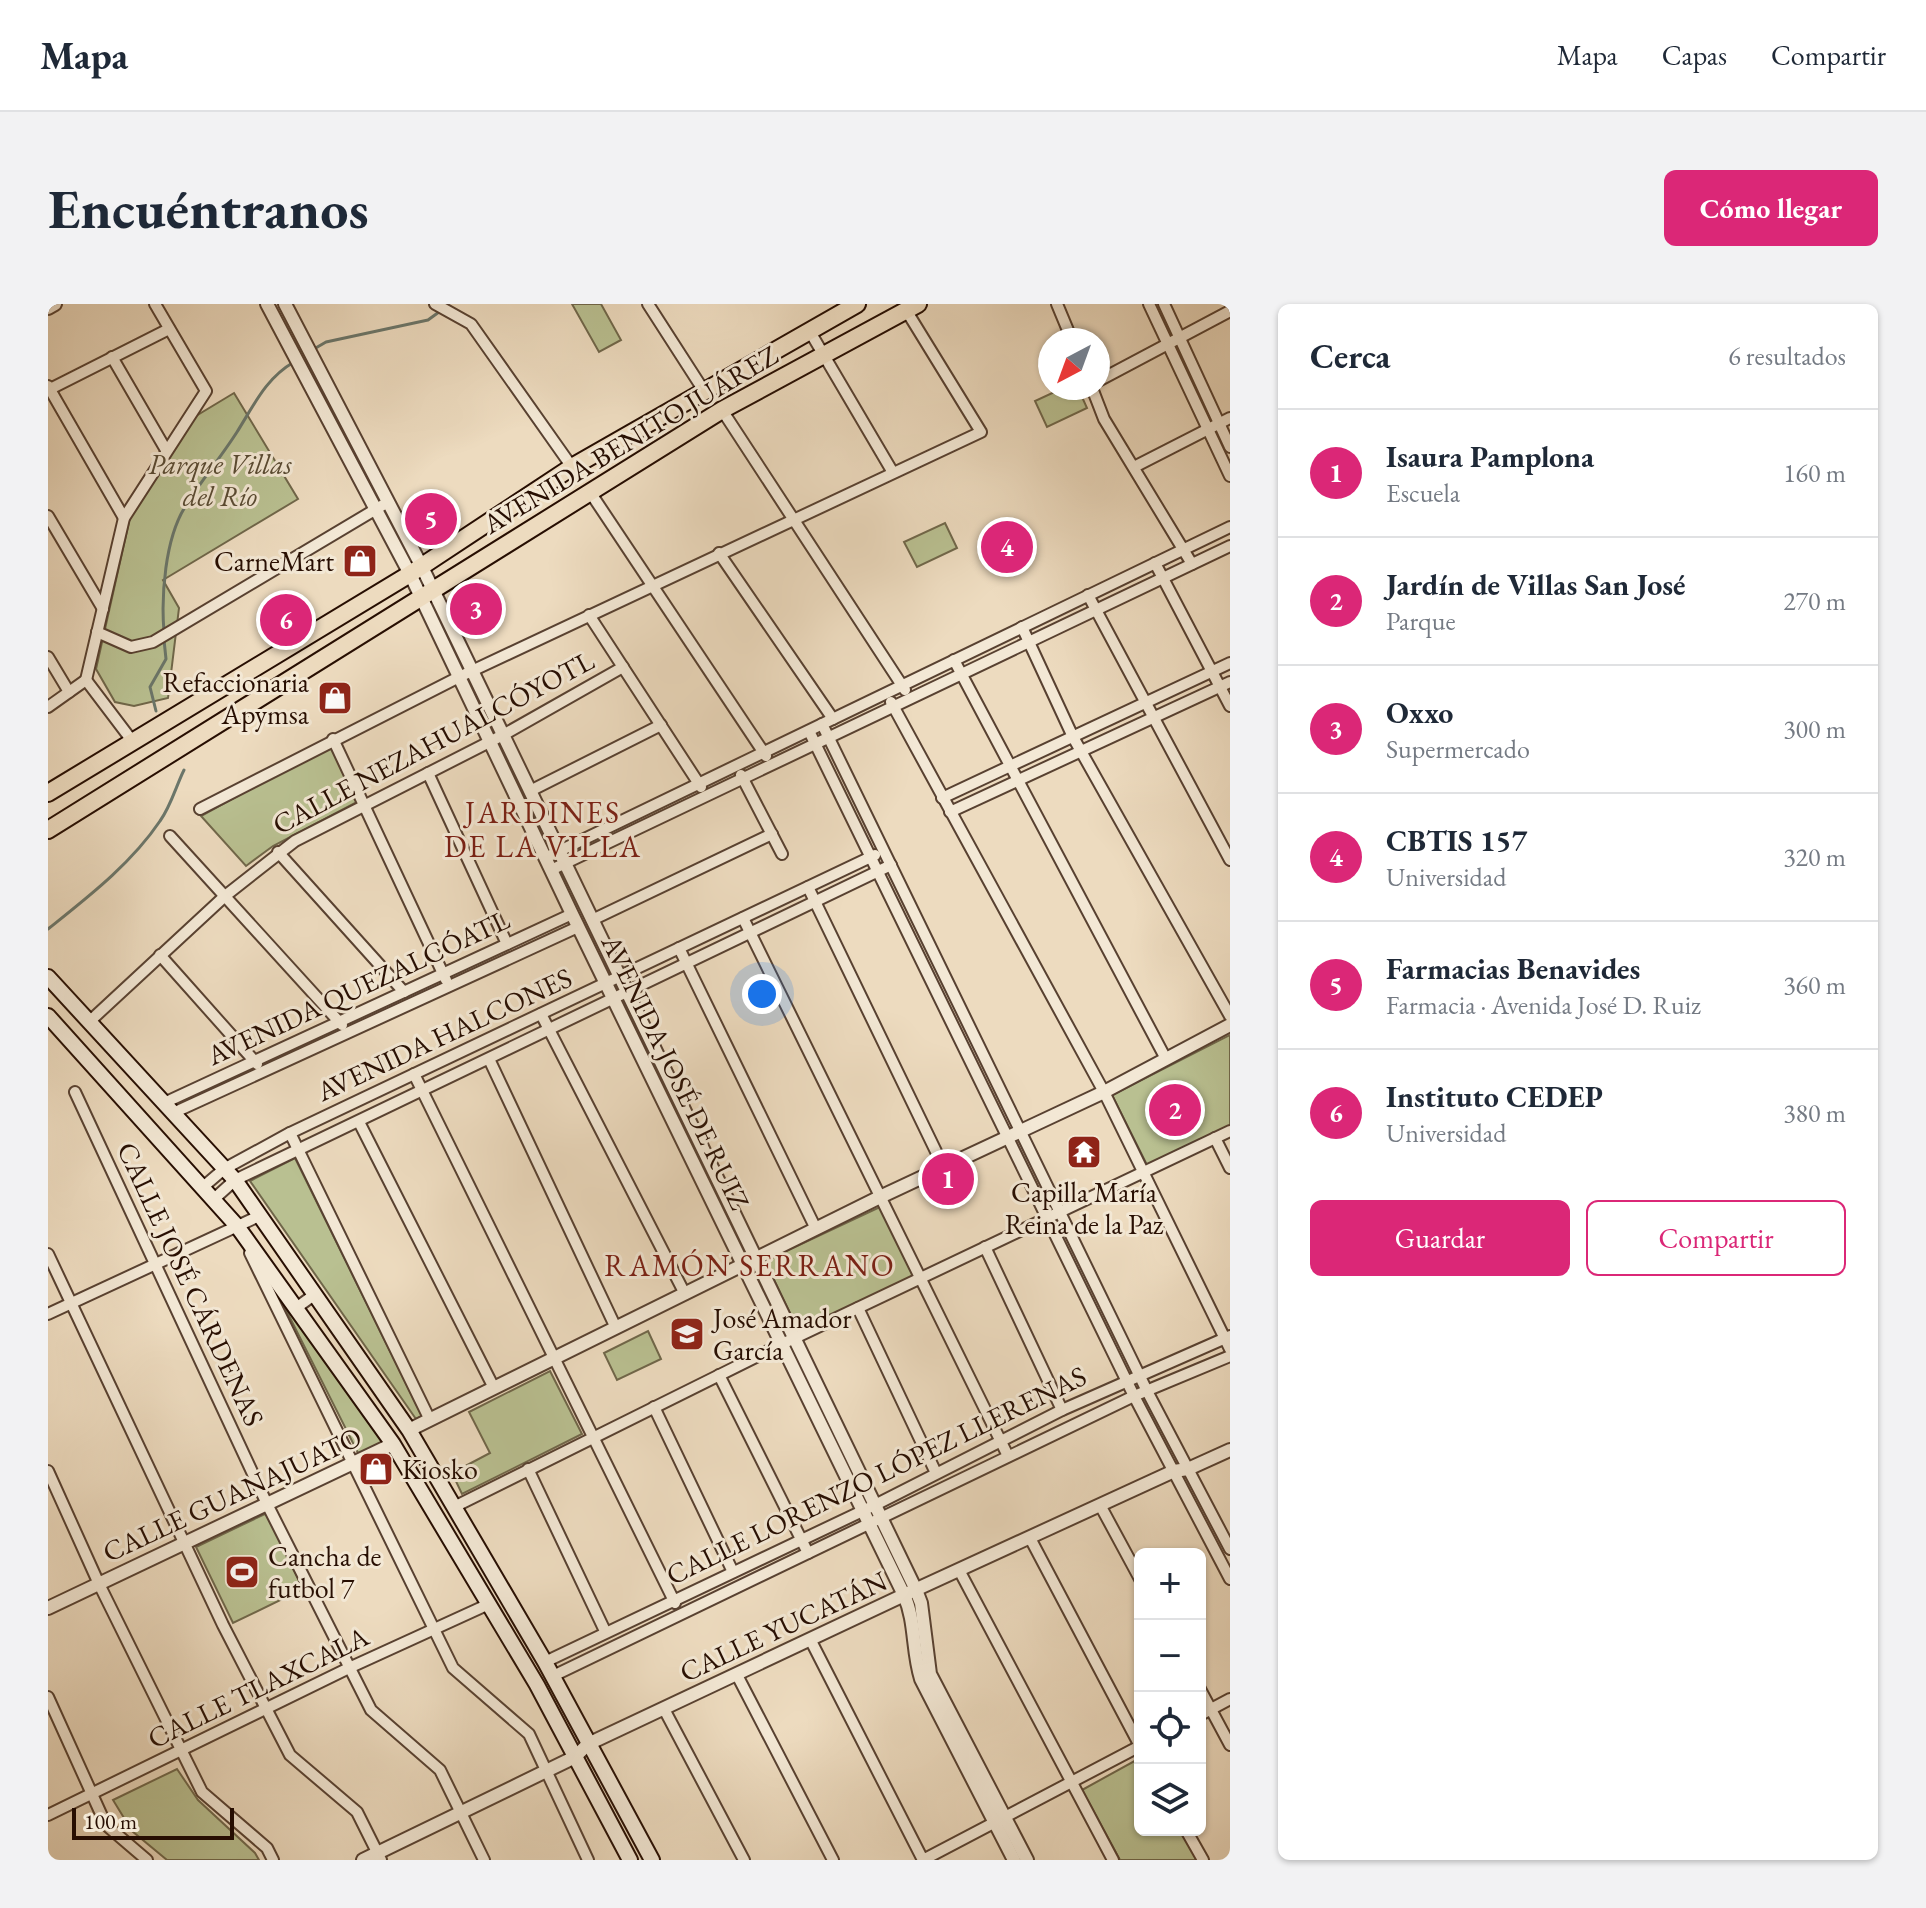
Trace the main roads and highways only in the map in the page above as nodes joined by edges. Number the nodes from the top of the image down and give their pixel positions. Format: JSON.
{"nodes":[{"id":1,"x":857,"y":304,"type":"edge"},
{"id":2,"x":912,"y":307,"type":"edge"},
{"id":3,"x":224,"y":686,"type":"junction"},
{"id":4,"x":239,"y":712,"type":"junction"},
{"id":5,"x":48,"y":793,"type":"edge"},
{"id":6,"x":48,"y":830,"type":"edge"},
{"id":7,"x":48,"y":977,"type":"edge"},
{"id":8,"x":48,"y":1016,"type":"edge"},
{"id":9,"x":630,"y":1860,"type":"edge"},
{"id":10,"x":652,"y":1860,"type":"edge"}],
"edges":[{"from":1,"to":3,"type":"main road","name":"AVENIDA BENITO JUÁREZ"},
{"from":2,"to":4,"type":"main road","name":"AVENIDA BENITO JUÁREZ"},
{"from":3,"to":4,"type":"main road"},
{"from":3,"to":5,"type":"main road","name":"AVENIDA BENITO JUÁREZ"},
{"from":4,"to":6,"type":"main road","name":"AVENIDA BENITO JUÁREZ"},
{"from":7,"to":10,"type":"main road"},
{"from":8,"to":9,"type":"main road"}]}
